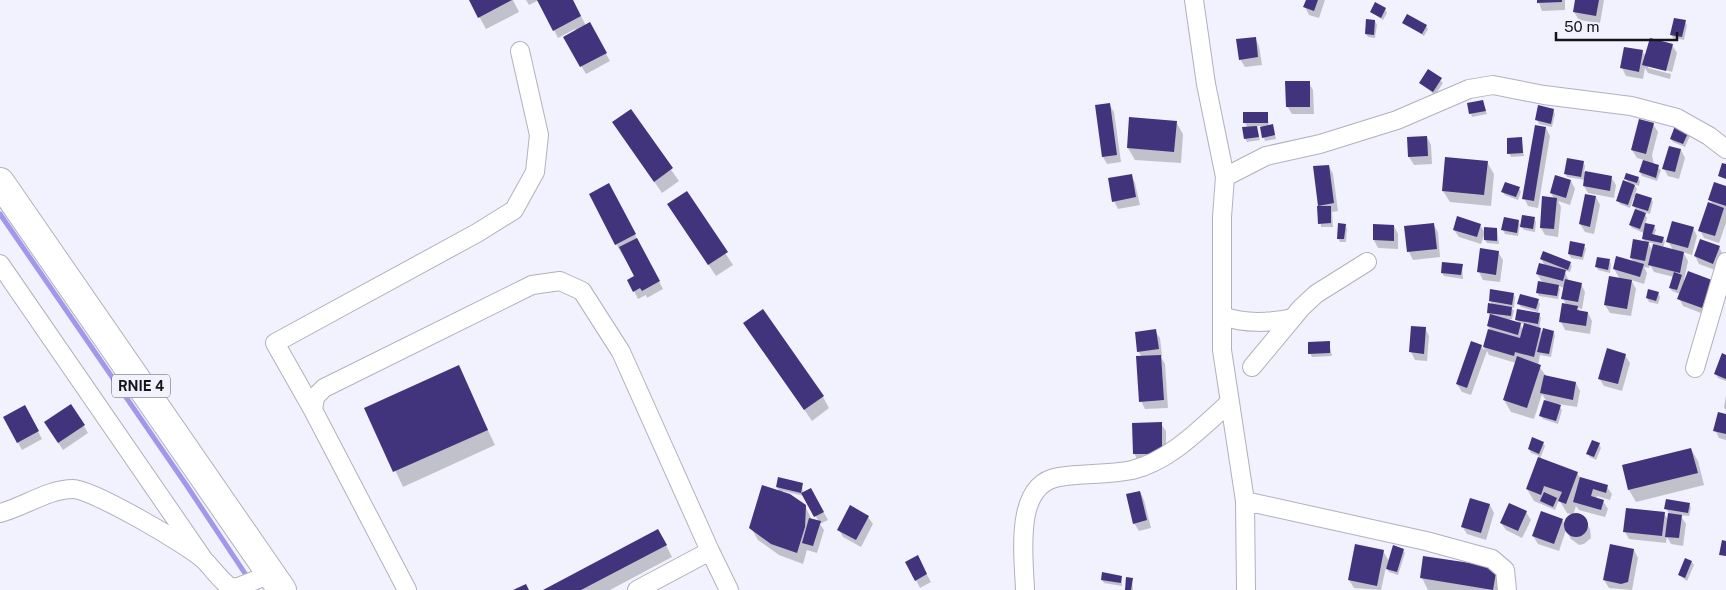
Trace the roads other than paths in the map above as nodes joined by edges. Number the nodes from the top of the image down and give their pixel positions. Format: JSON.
{"nodes":[{"id":1,"x":1194,"y":0,"type":"edge"},
{"id":2,"x":520,"y":51,"type":"dead end"},
{"id":3,"x":1726,"y":149,"type":"edge"},
{"id":4,"x":1225,"y":177,"type":"junction"},
{"id":5,"x":0,"y":182,"type":"edge"},
{"id":6,"x":1368,"y":262,"type":"dead end"},
{"id":7,"x":1726,"y":262,"type":"edge"},
{"id":8,"x":0,"y":264,"type":"edge"},
{"id":9,"x":1222,"y":316,"type":"junction"},
{"id":10,"x":1293,"y":318,"type":"junction"},
{"id":11,"x":1252,"y":367,"type":"dead end"},
{"id":12,"x":1695,"y":368,"type":"dead end"},
{"id":13,"x":1229,"y":404,"type":"junction"},
{"id":14,"x":313,"y":410,"type":"junction"},
{"id":15,"x":1245,"y":501,"type":"junction"},
{"id":16,"x":0,"y":513,"type":"edge"},
{"id":17,"x":710,"y":551,"type":"junction"},
{"id":18,"x":204,"y":560,"type":"junction"},
{"id":19,"x":276,"y":582,"type":"edge"},
{"id":20,"x":407,"y":590,"type":"edge"},
{"id":21,"x":637,"y":590,"type":"edge"},
{"id":22,"x":729,"y":590,"type":"edge"},
{"id":23,"x":1025,"y":590,"type":"edge"},
{"id":24,"x":1246,"y":590,"type":"edge"},
{"id":25,"x":1507,"y":590,"type":"edge"}],
"edges":[{"from":1,"to":4,"type":"street"},
{"from":2,"to":14,"type":"street"},
{"from":3,"to":4,"type":"street"},
{"from":4,"to":9,"type":"street"},
{"from":5,"to":19,"type":"main road","number":"RNIE 4"},
{"from":6,"to":10,"type":"street"},
{"from":7,"to":12,"type":"street"},
{"from":8,"to":18,"type":"street"},
{"from":9,"to":10,"type":"street"},
{"from":9,"to":13,"type":"street"},
{"from":10,"to":11,"type":"street"},
{"from":13,"to":15,"type":"street"},
{"from":13,"to":23,"type":"street"},
{"from":14,"to":17,"type":"street"},
{"from":14,"to":20,"type":"street"},
{"from":15,"to":24,"type":"street"},
{"from":15,"to":25,"type":"street"},
{"from":16,"to":18,"type":"street"},
{"from":17,"to":21,"type":"street"},
{"from":17,"to":22,"type":"street"},
{"from":18,"to":19,"type":"street"}]}
